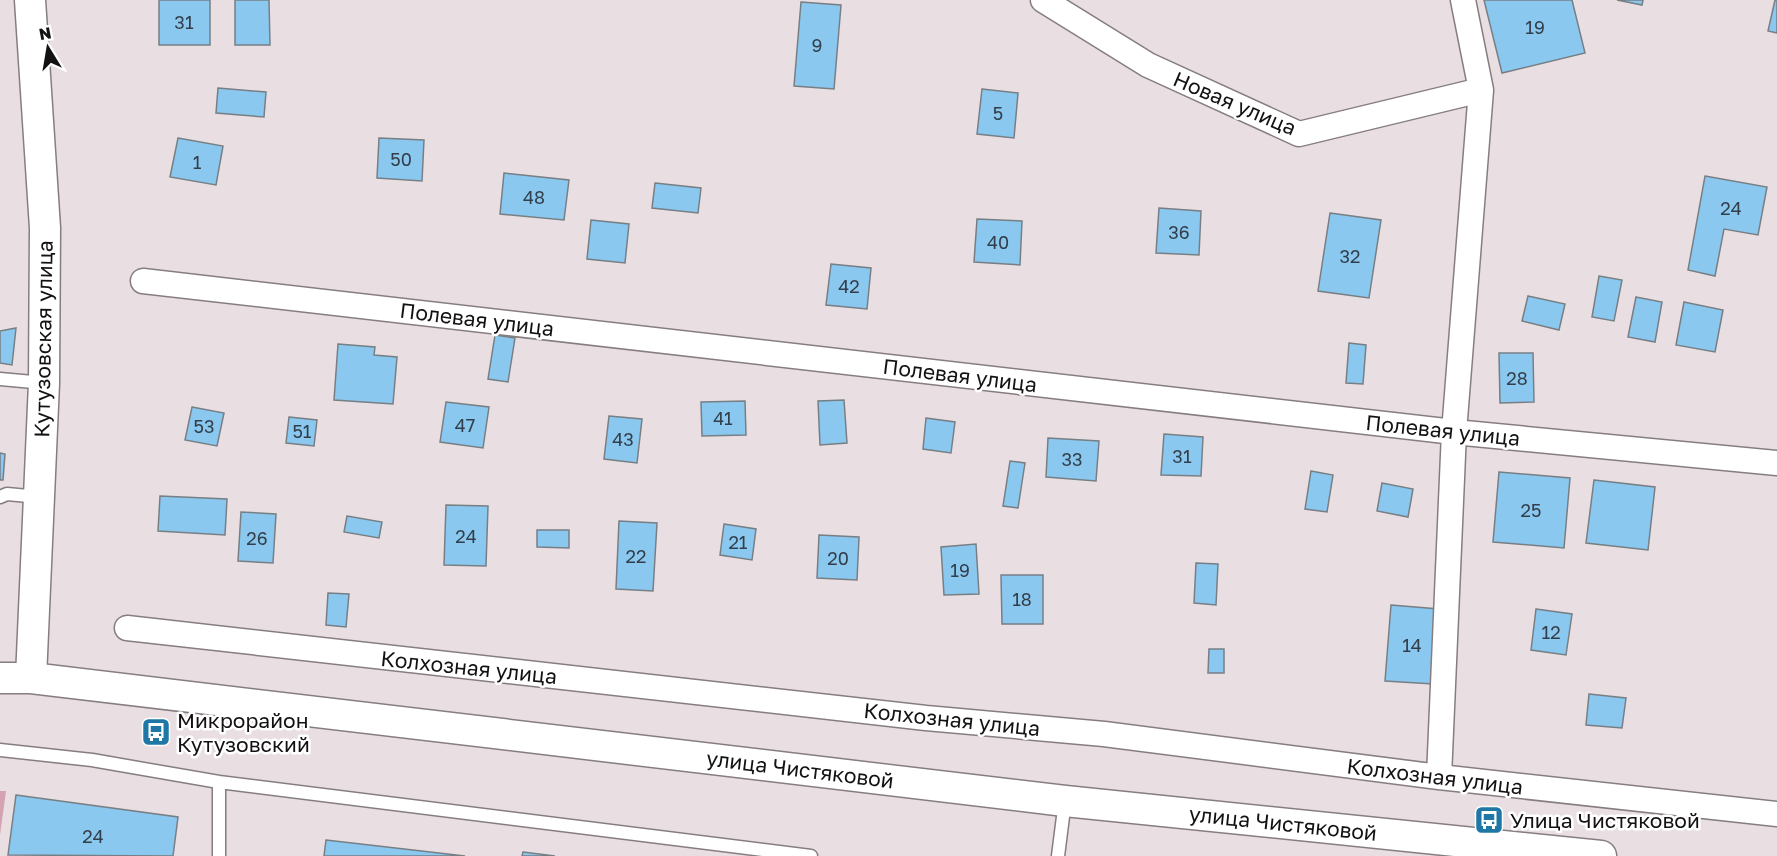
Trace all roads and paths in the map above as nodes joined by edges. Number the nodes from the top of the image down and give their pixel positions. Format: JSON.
{"nodes":[{"id":1,"x":30,"y":0,"type":"edge"},
{"id":2,"x":1043,"y":0,"type":"edge"},
{"id":3,"x":1463,"y":0,"type":"edge"},
{"id":4,"x":1074,"y":9,"type":"edge"},
{"id":5,"x":1481,"y":90,"type":"junction"},
{"id":6,"x":143,"y":281,"type":"dead end"},
{"id":7,"x":0,"y":379,"type":"edge"},
{"id":8,"x":44,"y":383,"type":"junction"},
{"id":9,"x":1454,"y":432,"type":"junction"},
{"id":10,"x":1777,"y":463,"type":"edge"},
{"id":11,"x":0,"y":497,"type":"edge"},
{"id":12,"x":39,"y":497,"type":"junction"},
{"id":13,"x":127,"y":628,"type":"dead end"},
{"id":14,"x":0,"y":678,"type":"edge"},
{"id":15,"x":31,"y":678,"type":"junction"},
{"id":16,"x":0,"y":750,"type":"edge"},
{"id":17,"x":1439,"y":777,"type":"junction"},
{"id":18,"x":219,"y":782,"type":"junction"},
{"id":19,"x":1065,"y":801,"type":"junction"},
{"id":20,"x":1777,"y":814,"type":"edge"},
{"id":21,"x":1501,"y":850,"type":"edge"},
{"id":22,"x":219,"y":856,"type":"edge"},
{"id":23,"x":811,"y":856,"type":"edge"},
{"id":24,"x":1058,"y":856,"type":"edge"},
{"id":25,"x":1601,"y":856,"type":"edge"}],
"edges":[{"from":1,"to":8,"type":"street","name":"Кутузовская улица"},
{"from":2,"to":4,"type":"street","name":"Новая улица"},
{"from":3,"to":5,"type":"street"},
{"from":4,"to":5,"type":"street","name":"Новая улица"},
{"from":5,"to":9,"type":"street"},
{"from":6,"to":9,"type":"street","name":"Полевая улица"},
{"from":7,"to":8,"type":"lane"},
{"from":8,"to":12,"type":"street","name":"Кутузовская улица"},
{"from":9,"to":10,"type":"street","name":"Полевая улица"},
{"from":9,"to":17,"type":"street"},
{"from":11,"to":12,"type":"lane"},
{"from":12,"to":15,"type":"street","name":"Кутузовская улица"},
{"from":13,"to":17,"type":"street","name":"Колхозная улица"},
{"from":14,"to":15,"type":"street","name":"улица Чистяковой"},
{"from":15,"to":19,"type":"street","name":"улица Чистяковой"},
{"from":16,"to":18,"type":"lane"},
{"from":17,"to":20,"type":"street","name":"Колхозная улица"},
{"from":18,"to":22,"type":"lane"},
{"from":18,"to":23,"type":"lane"},
{"from":19,"to":21,"type":"street","name":"улица Чистяковой"},
{"from":19,"to":24,"type":"lane"},
{"from":21,"to":25,"type":"street","name":"улица Чистяковой"}]}
